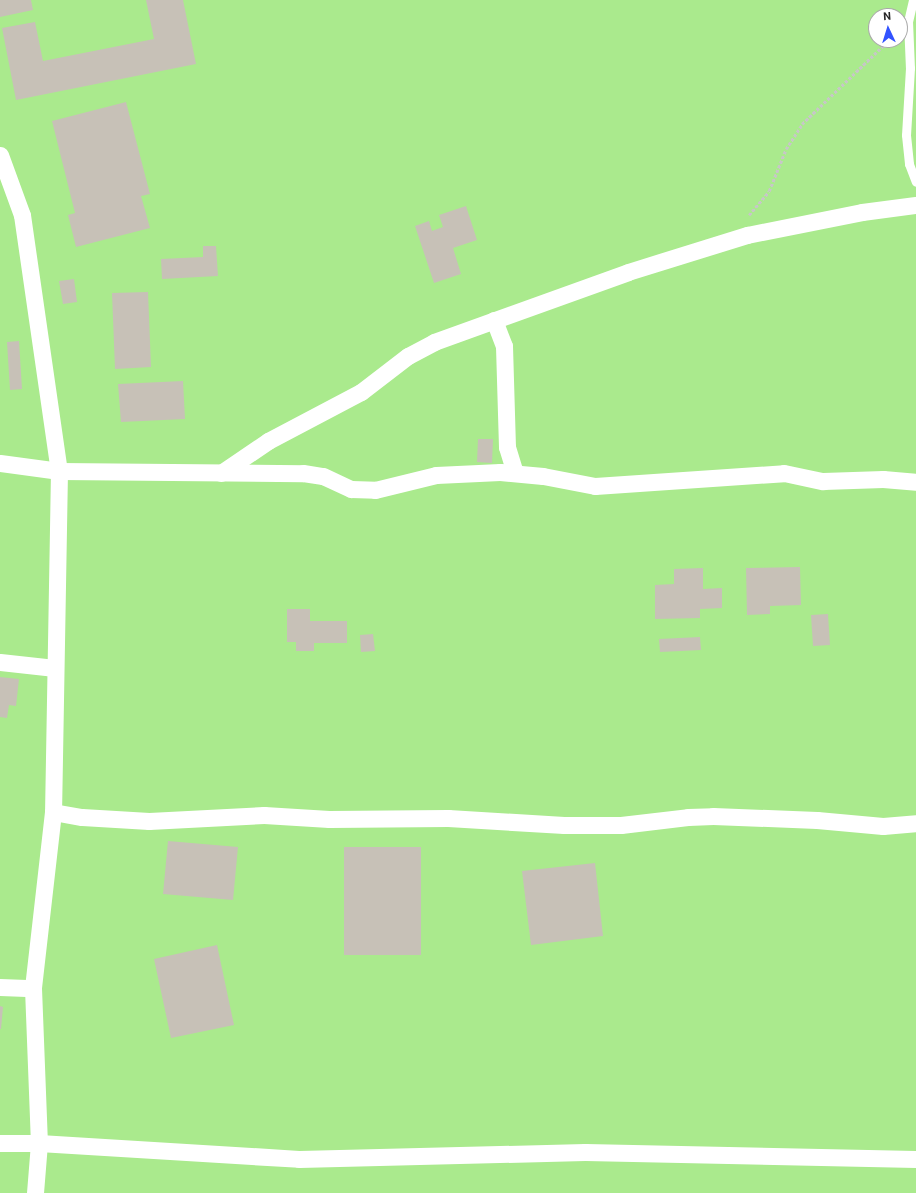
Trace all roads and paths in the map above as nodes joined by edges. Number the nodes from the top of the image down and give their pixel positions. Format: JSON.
{"nodes":[{"id":1,"x":913,"y":0,"type":"edge"},
{"id":2,"x":880,"y":48,"type":"edge"},
{"id":3,"x":0,"y":155,"type":"edge"},
{"id":4,"x":5,"y":182,"type":"edge"},
{"id":5,"x":916,"y":182,"type":"edge"},
{"id":6,"x":916,"y":204,"type":"edge"},
{"id":7,"x":745,"y":218,"type":"dead end"},
{"id":8,"x":494,"y":320,"type":"junction"},
{"id":9,"x":0,"y":463,"type":"edge"},
{"id":10,"x":59,"y":471,"type":"junction"},
{"id":11,"x":220,"y":473,"type":"junction"},
{"id":12,"x":515,"y":473,"type":"junction"},
{"id":13,"x":916,"y":482,"type":"edge"},
{"id":14,"x":0,"y":662,"type":"edge"},
{"id":15,"x":55,"y":668,"type":"junction"},
{"id":16,"x":53,"y":812,"type":"junction"},
{"id":17,"x":916,"y":823,"type":"edge"},
{"id":18,"x":0,"y":986,"type":"edge"},
{"id":19,"x":33,"y":988,"type":"junction"},
{"id":20,"x":0,"y":1143,"type":"edge"},
{"id":21,"x":39,"y":1143,"type":"junction"},
{"id":22,"x":916,"y":1159,"type":"edge"},
{"id":23,"x":35,"y":1193,"type":"edge"}],
"edges":[{"from":1,"to":5,"type":"lane"},
{"from":2,"to":7,"type":"path"},
{"from":3,"to":4,"type":"street"},
{"from":4,"to":10,"type":"street"},
{"from":6,"to":8,"type":"street"},
{"from":8,"to":11,"type":"street"},
{"from":8,"to":12,"type":"street"},
{"from":9,"to":10,"type":"street"},
{"from":10,"to":11,"type":"street"},
{"from":10,"to":15,"type":"street"},
{"from":11,"to":12,"type":"street"},
{"from":12,"to":13,"type":"street"},
{"from":14,"to":15,"type":"street"},
{"from":15,"to":16,"type":"street"},
{"from":16,"to":17,"type":"street"},
{"from":16,"to":19,"type":"street"},
{"from":18,"to":19,"type":"street"},
{"from":19,"to":21,"type":"street"},
{"from":20,"to":21,"type":"street"},
{"from":21,"to":22,"type":"street"},
{"from":21,"to":23,"type":"street"}]}
